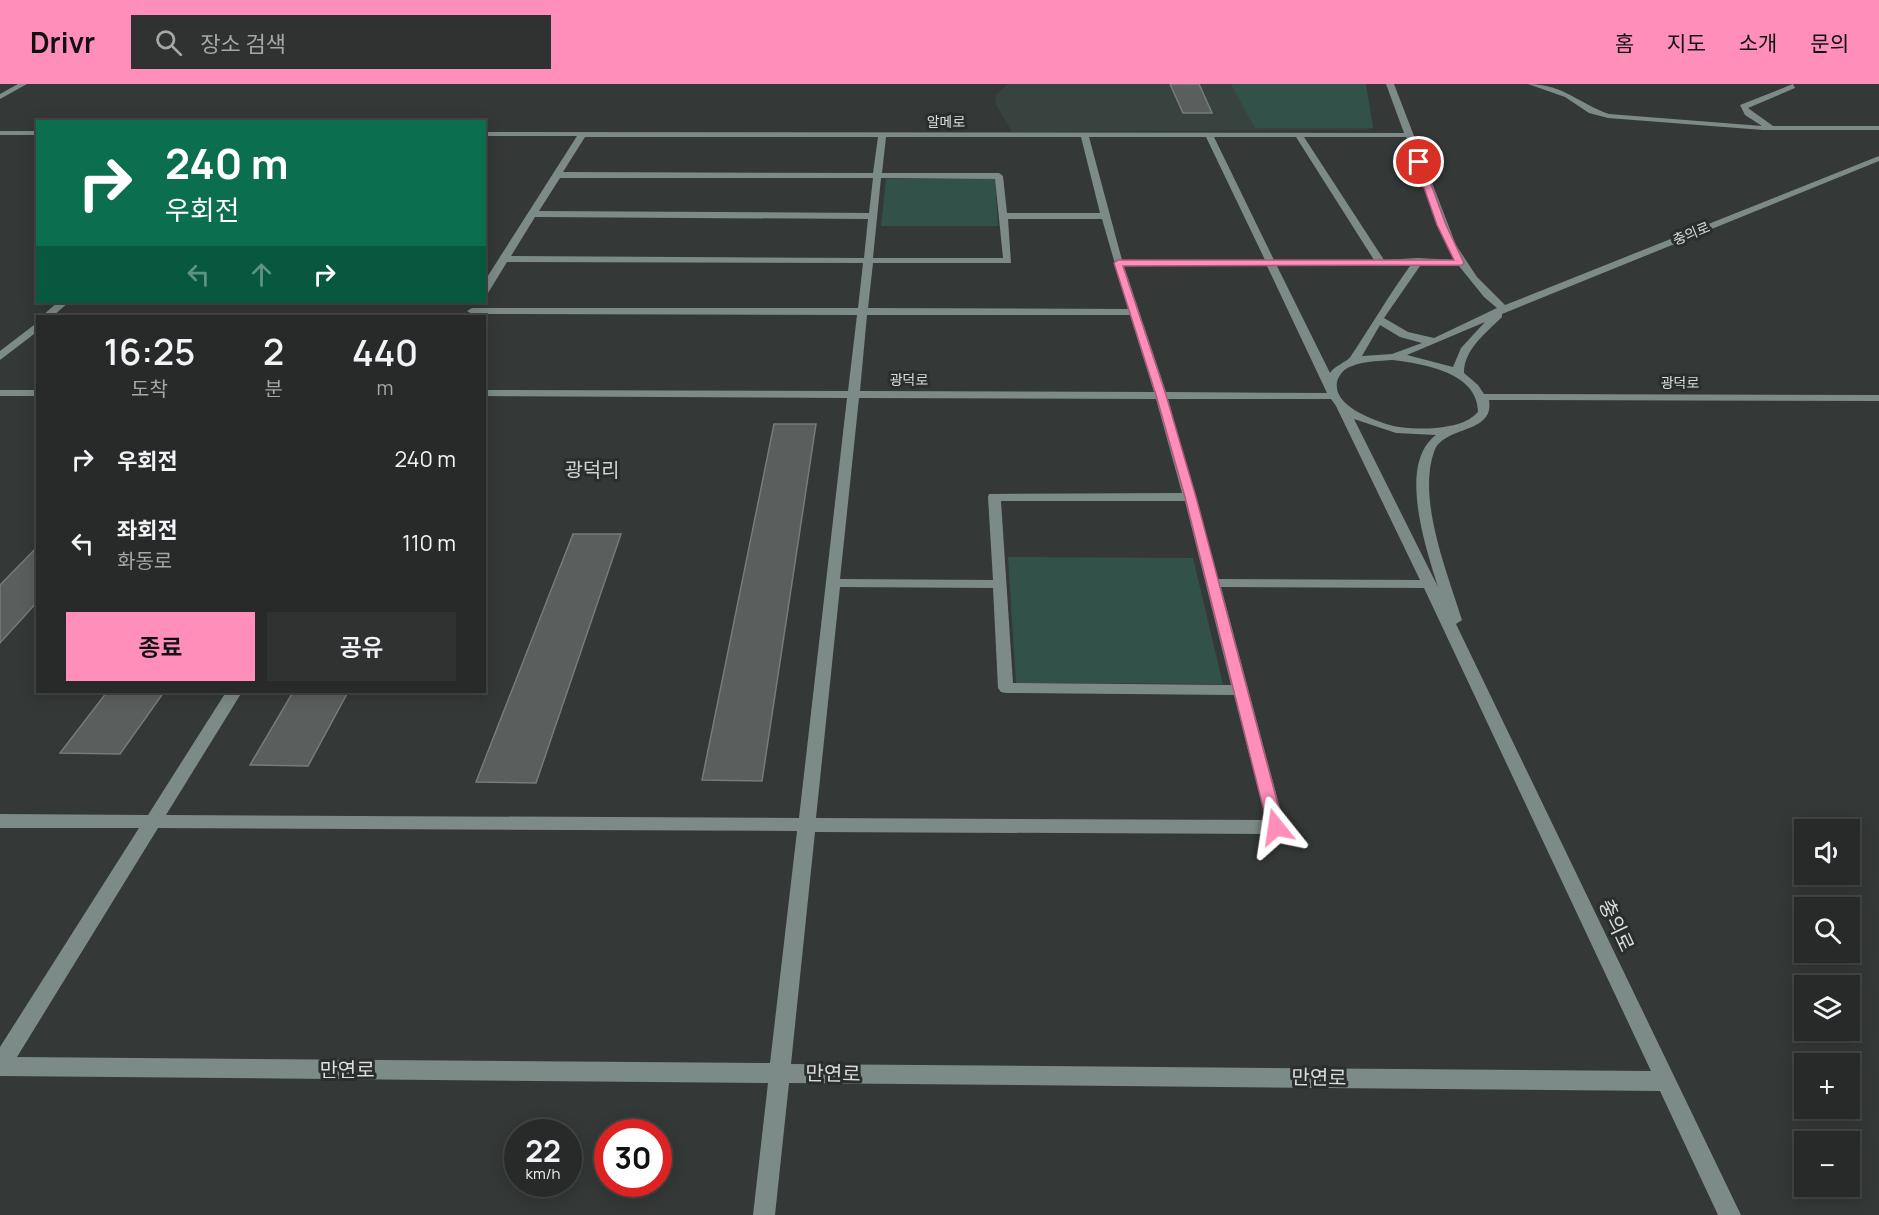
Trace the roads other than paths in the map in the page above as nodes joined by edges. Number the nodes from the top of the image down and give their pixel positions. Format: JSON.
{"nodes":[{"id":1,"x":23,"y":84,"type":"edge"},
{"id":2,"x":1390,"y":84,"type":"edge"},
{"id":3,"x":1532,"y":84,"type":"edge"},
{"id":4,"x":1792,"y":86,"type":"dead end"},
{"id":5,"x":0,"y":97,"type":"edge"},
{"id":6,"x":1771,"y":128,"type":"junction"},
{"id":7,"x":1879,"y":128,"type":"edge"},
{"id":8,"x":0,"y":133,"type":"edge"},
{"id":9,"x":36,"y":133,"type":"edge"},
{"id":10,"x":486,"y":134,"type":"edge"},
{"id":11,"x":583,"y":134,"type":"junction"},
{"id":12,"x":882,"y":134,"type":"junction"},
{"id":13,"x":1084,"y":135,"type":"junction"},
{"id":14,"x":1209,"y":135,"type":"junction"},
{"id":15,"x":1299,"y":135,"type":"junction"},
{"id":16,"x":1407,"y":135,"type":"junction"},
{"id":17,"x":1879,"y":158,"type":"edge"},
{"id":18,"x":557,"y":175,"type":"junction"},
{"id":19,"x":877,"y":176,"type":"junction"},
{"id":20,"x":533,"y":214,"type":"junction"},
{"id":21,"x":873,"y":216,"type":"junction"},
{"id":22,"x":1003,"y":216,"type":"junction"},
{"id":23,"x":1106,"y":216,"type":"junction"},
{"id":24,"x":505,"y":259,"type":"junction"},
{"id":25,"x":868,"y":260,"type":"junction"},
{"id":26,"x":1418,"y":261,"type":"junction"},
{"id":27,"x":1270,"y":262,"type":"junction"},
{"id":28,"x":1380,"y":262,"type":"junction"},
{"id":29,"x":1118,"y":263,"type":"junction"},
{"id":30,"x":1459,"y":263,"type":"junction"},
{"id":31,"x":486,"y":288,"type":"edge"},
{"id":32,"x":63,"y":303,"type":"edge"},
{"id":33,"x":1504,"y":309,"type":"junction"},
{"id":34,"x":473,"y":310,"type":"edge"},
{"id":35,"x":862,"y":312,"type":"junction"},
{"id":36,"x":1134,"y":312,"type":"junction"},
{"id":37,"x":48,"y":315,"type":"edge"},
{"id":38,"x":1377,"y":321,"type":"junction"},
{"id":39,"x":36,"y":327,"type":"edge"},
{"id":40,"x":1436,"y":341,"type":"junction"},
{"id":41,"x":0,"y":357,"type":"edge"},
{"id":42,"x":1393,"y":357,"type":"junction"},
{"id":43,"x":1353,"y":362,"type":"junction"},
{"id":44,"x":1458,"y":375,"type":"junction"},
{"id":45,"x":0,"y":393,"type":"edge"},
{"id":46,"x":36,"y":393,"type":"edge"},
{"id":47,"x":486,"y":393,"type":"edge"},
{"id":48,"x":854,"y":394,"type":"junction"},
{"id":49,"x":1161,"y":395,"type":"junction"},
{"id":50,"x":1336,"y":396,"type":"junction"},
{"id":51,"x":1482,"y":397,"type":"junction"},
{"id":52,"x":1879,"y":398,"type":"edge"},
{"id":53,"x":1448,"y":432,"type":"junction"},
{"id":54,"x":1190,"y":497,"type":"junction"},
{"id":55,"x":833,"y":583,"type":"junction"},
{"id":56,"x":1212,"y":583,"type":"junction"},
{"id":57,"x":1000,"y":584,"type":"junction"},
{"id":58,"x":1429,"y":584,"type":"junction"},
{"id":59,"x":1464,"y":655,"type":"junction"},
{"id":60,"x":1240,"y":690,"type":"junction"},
{"id":61,"x":233,"y":693,"type":"edge"},
{"id":62,"x":0,"y":821,"type":"edge"},
{"id":63,"x":153,"y":821,"type":"junction"},
{"id":64,"x":807,"y":824,"type":"junction"},
{"id":65,"x":0,"y":1065,"type":"edge"},
{"id":66,"x":779,"y":1072,"type":"junction"},
{"id":67,"x":1666,"y":1081,"type":"junction"},
{"id":68,"x":764,"y":1215,"type":"edge"},
{"id":69,"x":1730,"y":1215,"type":"edge"}],
"edges":[{"from":1,"to":5,"type":"street"},
{"from":2,"to":16,"type":"street"},
{"from":3,"to":6,"type":"street"},
{"from":4,"to":6,"type":"street"},
{"from":6,"to":7,"type":"street"},
{"from":8,"to":9,"type":"street"},
{"from":10,"to":11,"type":"street","name":"알메로"},
{"from":11,"to":12,"type":"street","name":"알메로"},
{"from":11,"to":18,"type":"street"},
{"from":12,"to":13,"type":"street","name":"알메로"},
{"from":12,"to":19,"type":"street"},
{"from":13,"to":14,"type":"street","name":"알메로"},
{"from":13,"to":23,"type":"street"},
{"from":14,"to":15,"type":"street","name":"알메로"},
{"from":14,"to":27,"type":"street","name":"충의로"},
{"from":15,"to":16,"type":"street","name":"알메로"},
{"from":15,"to":28,"type":"street"},
{"from":16,"to":30,"type":"street"},
{"from":17,"to":33,"type":"street","name":"충의로"},
{"from":18,"to":19,"type":"street"},
{"from":18,"to":20,"type":"street"},
{"from":19,"to":21,"type":"street"},
{"from":19,"to":22,"type":"street"},
{"from":20,"to":21,"type":"street"},
{"from":20,"to":24,"type":"street"},
{"from":21,"to":25,"type":"street"},
{"from":22,"to":23,"type":"street"},
{"from":22,"to":25,"type":"street"},
{"from":23,"to":29,"type":"street"},
{"from":24,"to":25,"type":"street"},
{"from":24,"to":31,"type":"street"},
{"from":25,"to":35,"type":"street"},
{"from":26,"to":28,"type":"street"},
{"from":26,"to":30,"type":"street"},
{"from":26,"to":38,"type":"street"},
{"from":27,"to":28,"type":"street"},
{"from":27,"to":29,"type":"street"},
{"from":27,"to":50,"type":"street","name":"충의로"},
{"from":29,"to":36,"type":"street"},
{"from":30,"to":33,"type":"street"},
{"from":32,"to":37,"type":"street"},
{"from":33,"to":40,"type":"street","name":"충의로"},
{"from":33,"to":44,"type":"street","name":"충의로"},
{"from":34,"to":35,"type":"street"},
{"from":35,"to":36,"type":"street"},
{"from":35,"to":48,"type":"street"},
{"from":36,"to":49,"type":"street"},
{"from":38,"to":40,"type":"street"},
{"from":38,"to":43,"type":"street"},
{"from":39,"to":41,"type":"street"},
{"from":40,"to":42,"type":"street","name":"충의로"},
{"from":42,"to":43,"type":"street"},
{"from":42,"to":44,"type":"street"},
{"from":43,"to":50,"type":"street"},
{"from":44,"to":51,"type":"street"},
{"from":45,"to":46,"type":"street"},
{"from":47,"to":48,"type":"street","name":"광덕로"},
{"from":48,"to":49,"type":"street","name":"광덕로"},
{"from":48,"to":55,"type":"street"},
{"from":49,"to":50,"type":"street","name":"광덕로"},
{"from":49,"to":54,"type":"street"},
{"from":50,"to":53,"type":"street"},
{"from":50,"to":58,"type":"street","name":"충의로"},
{"from":51,"to":52,"type":"street","name":"광덕로"},
{"from":51,"to":53,"type":"street"},
{"from":53,"to":59,"type":"street","name":"충의로"},
{"from":54,"to":56,"type":"street"},
{"from":54,"to":57,"type":"street"},
{"from":55,"to":57,"type":"street"},
{"from":55,"to":64,"type":"street"},
{"from":56,"to":58,"type":"street"},
{"from":56,"to":60,"type":"street"},
{"from":57,"to":60,"type":"street"},
{"from":58,"to":59,"type":"street","name":"충의로"},
{"from":59,"to":67,"type":"street","name":"충의로"},
{"from":60,"to":64,"type":"street"},
{"from":61,"to":63,"type":"street"},
{"from":62,"to":63,"type":"street"},
{"from":63,"to":64,"type":"street"},
{"from":63,"to":65,"type":"street"},
{"from":64,"to":66,"type":"street"},
{"from":65,"to":66,"type":"street","name":"만연로"},
{"from":66,"to":67,"type":"street","name":"만연로"},
{"from":66,"to":68,"type":"street"},
{"from":67,"to":69,"type":"street","name":"충의로"}]}
